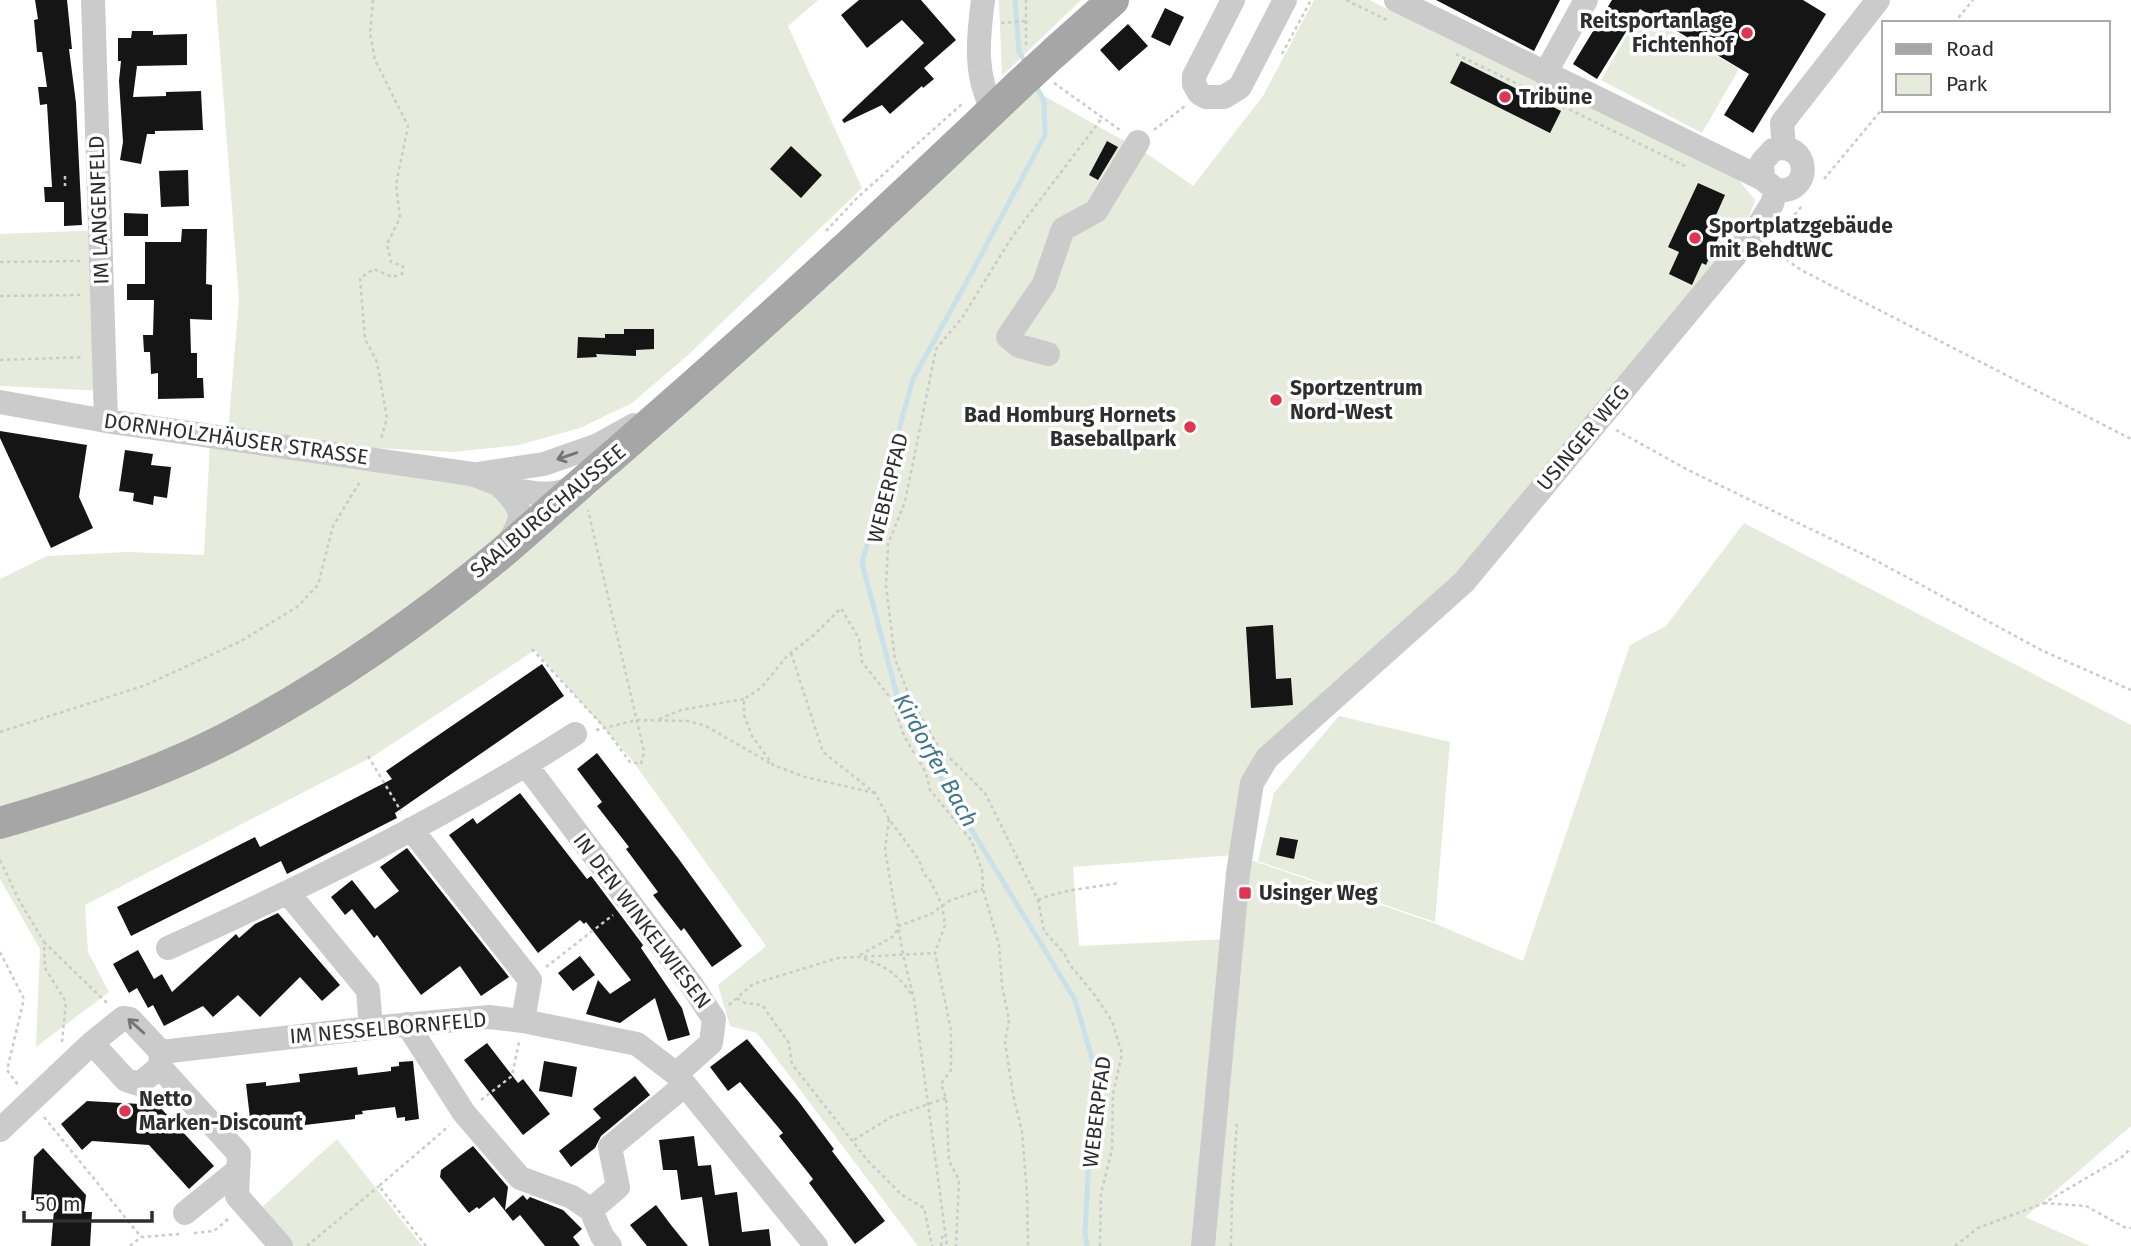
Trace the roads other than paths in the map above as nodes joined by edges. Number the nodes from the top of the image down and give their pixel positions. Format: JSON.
{"nodes":[{"id":1,"x":93,"y":0,"type":"edge"},
{"id":2,"x":984,"y":0,"type":"edge"},
{"id":3,"x":1113,"y":0,"type":"edge"},
{"id":4,"x":1233,"y":0,"type":"edge"},
{"id":5,"x":1285,"y":0,"type":"edge"},
{"id":6,"x":1396,"y":0,"type":"edge"},
{"id":7,"x":1586,"y":0,"type":"edge"},
{"id":8,"x":1878,"y":0,"type":"edge"},
{"id":9,"x":1545,"y":74,"type":"junction"},
{"id":10,"x":988,"y":101,"type":"junction"},
{"id":11,"x":1138,"y":142,"type":"dead end"},
{"id":12,"x":1784,"y":148,"type":"junction"},
{"id":13,"x":1770,"y":184,"type":"junction"},
{"id":14,"x":1048,"y":354,"type":"dead end"},
{"id":15,"x":0,"y":402,"type":"edge"},
{"id":16,"x":672,"y":405,"type":"junction"},
{"id":17,"x":106,"y":421,"type":"junction"},
{"id":18,"x":472,"y":474,"type":"junction"},
{"id":19,"x":581,"y":483,"type":"junction"},
{"id":20,"x":499,"y":485,"type":"junction"},
{"id":21,"x":502,"y":552,"type":"junction"},
{"id":22,"x":575,"y":734,"type":"dead end"},
{"id":23,"x":526,"y":765,"type":"junction"},
{"id":24,"x":0,"y":823,"type":"edge"},
{"id":25,"x":411,"y":829,"type":"junction"},
{"id":26,"x":288,"y":893,"type":"junction"},
{"id":27,"x":168,"y":947,"type":"dead end"},
{"id":28,"x":523,"y":1021,"type":"junction"},
{"id":29,"x":407,"y":1024,"type":"junction"},
{"id":30,"x":372,"y":1028,"type":"junction"},
{"id":31,"x":92,"y":1043,"type":"junction"},
{"id":32,"x":160,"y":1059,"type":"junction"},
{"id":33,"x":680,"y":1080,"type":"junction"},
{"id":34,"x":0,"y":1130,"type":"edge"},
{"id":35,"x":238,"y":1170,"type":"junction"},
{"id":36,"x":591,"y":1210,"type":"junction"},
{"id":37,"x":185,"y":1213,"type":"dead end"},
{"id":38,"x":281,"y":1246,"type":"edge"},
{"id":39,"x":610,"y":1246,"type":"edge"},
{"id":40,"x":816,"y":1246,"type":"edge"},
{"id":41,"x":1203,"y":1246,"type":"edge"}],
"edges":[{"from":1,"to":17,"type":"street","name":"IM LANGENFELD"},
{"from":2,"to":10,"type":"street"},
{"from":3,"to":10,"type":"main road","name":"SAALBURGCHAUSSEE","bridge":true},
{"from":4,"to":5,"type":"street"},
{"from":6,"to":9,"type":"street"},
{"from":7,"to":9,"type":"street"},
{"from":8,"to":12,"type":"street"},
{"from":9,"to":13,"type":"street"},
{"from":10,"to":16,"type":"main road","name":"SAALBURGCHAUSSEE"},
{"from":11,"to":14,"type":"street"},
{"from":12,"to":13,"type":"street","name":"USINGER WEG"},
{"from":12,"to":13,"type":"street"},
{"from":13,"to":41,"type":"street","name":"USINGER WEG"},
{"from":15,"to":17,"type":"street","name":"DORNHOLZHÄUSER STRASSE"},
{"from":16,"to":18,"type":"street","name":"DORNHOLZHÄUSER STRASSE","one_way":true},
{"from":16,"to":19,"type":"main road","name":"SAALBURGCHAUSSEE"},
{"from":17,"to":18,"type":"street","name":"DORNHOLZHÄUSER STRASSE"},
{"from":18,"to":20,"type":"street","name":"DORNHOLZHÄUSER STRASSE"},
{"from":19,"to":20,"type":"street","name":"DORNHOLZHÄUSER STRASSE"},
{"from":19,"to":21,"type":"main road","name":"SAALBURGCHAUSSEE"},
{"from":20,"to":21,"type":"street"},
{"from":21,"to":24,"type":"main road","name":"SAALBURGCHAUSSEE"},
{"from":22,"to":23,"type":"street"},
{"from":23,"to":25,"type":"street"},
{"from":23,"to":33,"type":"street","name":"IN DEN WINKELWIESEN"},
{"from":25,"to":26,"type":"street"},
{"from":25,"to":28,"type":"street"},
{"from":26,"to":27,"type":"street"},
{"from":26,"to":30,"type":"street"},
{"from":28,"to":29,"type":"street","name":"IM NESSELBORNFELD"},
{"from":28,"to":33,"type":"street","name":"IM NESSELBORNFELD"},
{"from":29,"to":30,"type":"street","name":"IM NESSELBORNFELD"},
{"from":29,"to":36,"type":"street"},
{"from":30,"to":32,"type":"street","name":"IM NESSELBORNFELD"},
{"from":31,"to":32,"type":"street"},
{"from":32,"to":31,"type":"street","one_way":true},
{"from":31,"to":34,"type":"street"},
{"from":32,"to":35,"type":"street"},
{"from":33,"to":36,"type":"street","name":"IN DEN WINKELWIESEN"},
{"from":33,"to":40,"type":"street","name":"IM NESSELBORNFELD"},
{"from":35,"to":37,"type":"street"},
{"from":35,"to":38,"type":"street"},
{"from":36,"to":39,"type":"street"}]}
